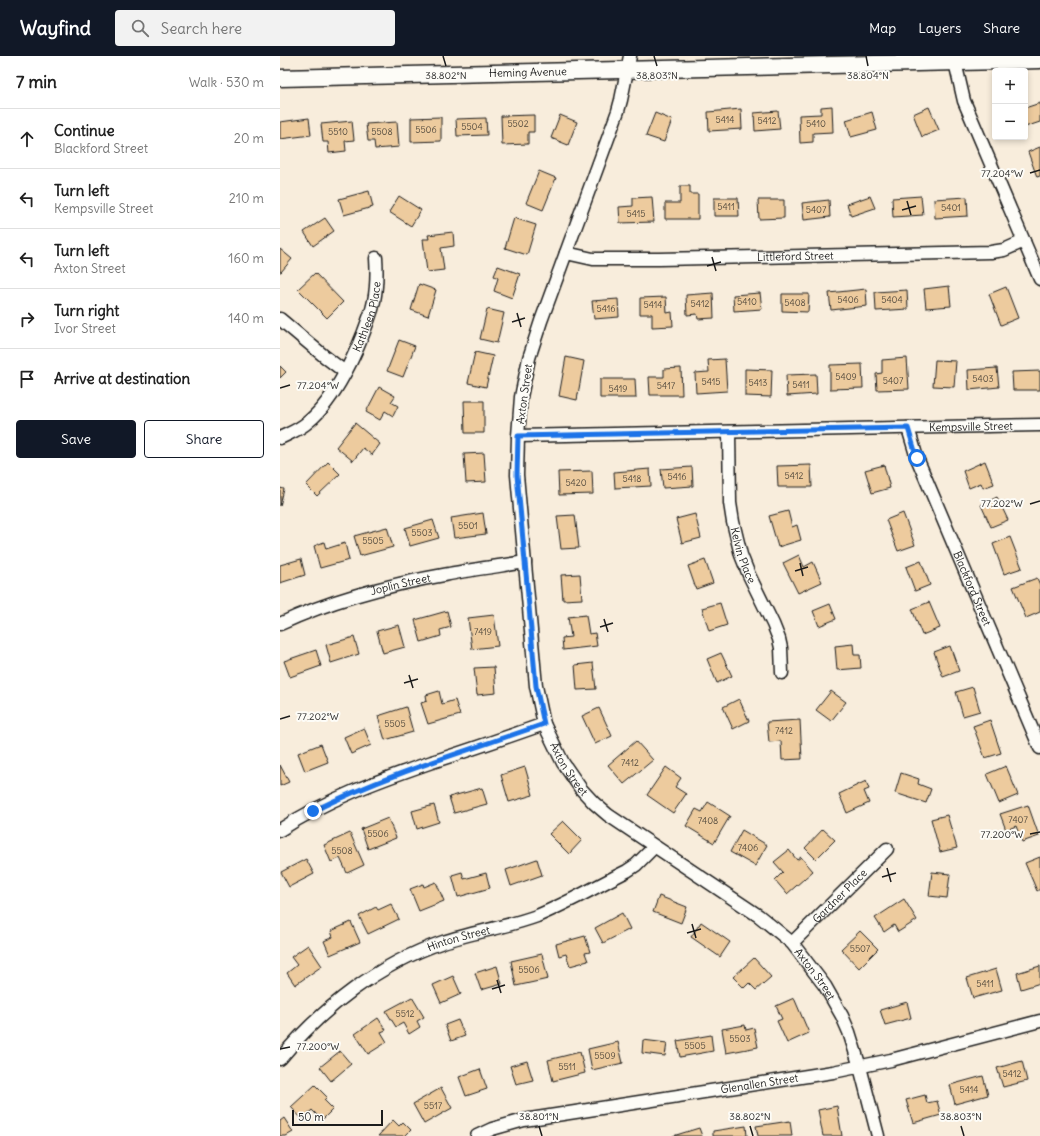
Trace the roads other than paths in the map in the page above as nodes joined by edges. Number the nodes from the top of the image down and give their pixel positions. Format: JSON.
{"nodes":[{"id":1,"x":1040,"y":60,"type":"edge"},
{"id":2,"x":955,"y":62,"type":"junction"},
{"id":3,"x":628,"y":63,"type":"edge"},
{"id":4,"x":280,"y":78,"type":"edge"},
{"id":5,"x":1024,"y":241,"type":"junction"},
{"id":6,"x":566,"y":253,"type":"junction"},
{"id":7,"x":376,"y":258,"type":"dead end"},
{"id":8,"x":1040,"y":279,"type":"edge"},
{"id":9,"x":280,"y":319,"type":"edge"},
{"id":10,"x":345,"y":372,"type":"junction"},
{"id":11,"x":1040,"y":425,"type":"edge"},
{"id":12,"x":908,"y":428,"type":"junction"},
{"id":13,"x":729,"y":432,"type":"junction"},
{"id":14,"x":518,"y":436,"type":"junction"},
{"id":15,"x":280,"y":438,"type":"edge"},
{"id":16,"x":525,"y":562,"type":"junction"},
{"id":17,"x":280,"y":624,"type":"edge"},
{"id":18,"x":782,"y":673,"type":"dead end"},
{"id":19,"x":544,"y":724,"type":"junction"},
{"id":20,"x":1040,"y":748,"type":"edge"},
{"id":21,"x":280,"y":830,"type":"edge"},
{"id":22,"x":654,"y":847,"type":"junction"},
{"id":23,"x":887,"y":849,"type":"dead end"},
{"id":24,"x":792,"y":943,"type":"junction"},
{"id":25,"x":1040,"y":1021,"type":"edge"},
{"id":26,"x":280,"y":1060,"type":"edge"},
{"id":27,"x":860,"y":1067,"type":"junction"},
{"id":28,"x":477,"y":1136,"type":"edge"},
{"id":29,"x":878,"y":1136,"type":"edge"}],
"edges":[{"from":1,"to":2,"type":"street","name":"Heming Avenue"},
{"from":2,"to":3,"type":"street","name":"Heming Avenue"},
{"from":2,"to":5,"type":"street"},
{"from":3,"to":4,"type":"street","name":"Heming Avenue"},
{"from":3,"to":6,"type":"street","name":"Axton Street"},
{"from":5,"to":6,"type":"street","name":"Littleford Street"},
{"from":5,"to":8,"type":"street"},
{"from":6,"to":14,"type":"street","name":"Axton Street"},
{"from":7,"to":10,"type":"street","name":"Kathleen Place"},
{"from":9,"to":10,"type":"street"},
{"from":10,"to":15,"type":"street","name":"Kathleen Place"},
{"from":11,"to":12,"type":"street","name":"Kempsville Street"},
{"from":12,"to":13,"type":"street","name":"Kempsville Street"},
{"from":12,"to":20,"type":"street","name":"Blackford Street"},
{"from":13,"to":14,"type":"street","name":"Kempsville Street"},
{"from":13,"to":18,"type":"street","name":"Kelvin Place"},
{"from":14,"to":16,"type":"street","name":"Axton Street"},
{"from":16,"to":17,"type":"street","name":"Joplin Street"},
{"from":16,"to":19,"type":"street","name":"Axton Street"},
{"from":19,"to":21,"type":"street"},
{"from":19,"to":22,"type":"street","name":"Axton Street"},
{"from":22,"to":24,"type":"street","name":"Axton Street"},
{"from":22,"to":26,"type":"street","name":"Hinton Street"},
{"from":23,"to":24,"type":"street","name":"Gardner Place"},
{"from":24,"to":27,"type":"street","name":"Axton Street"},
{"from":25,"to":27,"type":"street","name":"Glenallen Street"},
{"from":27,"to":28,"type":"street","name":"Glenallen Street"},
{"from":27,"to":29,"type":"street","name":"Axton Street"}]}
